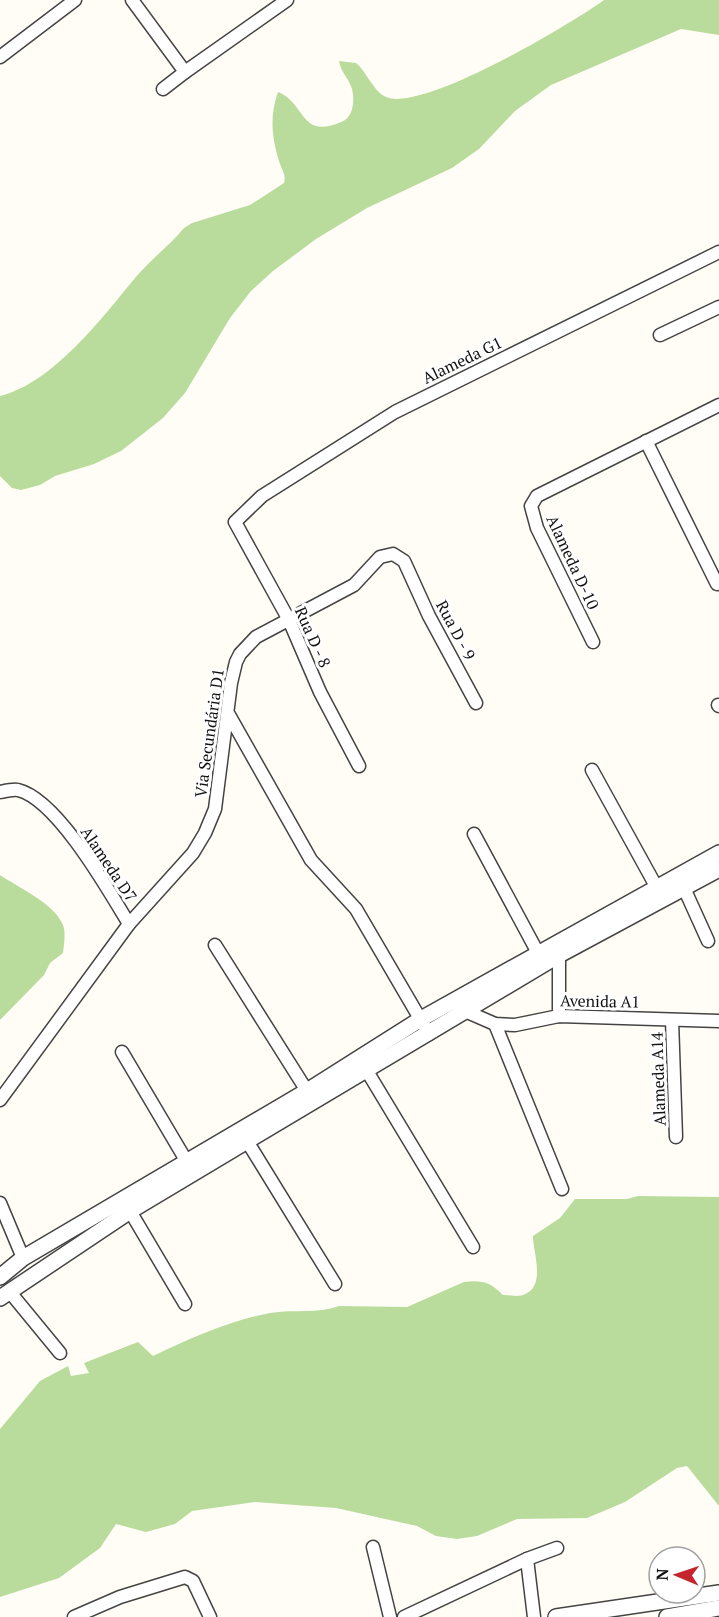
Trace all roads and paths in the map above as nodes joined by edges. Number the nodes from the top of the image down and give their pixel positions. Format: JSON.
{"nodes":[{"id":1,"x":75,"y":0,"type":"edge"},
{"id":2,"x":132,"y":0,"type":"edge"},
{"id":3,"x":287,"y":0,"type":"edge"},
{"id":4,"x":0,"y":57,"type":"edge"},
{"id":5,"x":185,"y":72,"type":"junction"},
{"id":6,"x":163,"y":89,"type":"dead end"},
{"id":7,"x":719,"y":252,"type":"edge"},
{"id":8,"x":719,"y":307,"type":"edge"},
{"id":9,"x":660,"y":335,"type":"dead end"},
{"id":10,"x":719,"y":405,"type":"edge"},
{"id":11,"x":646,"y":441,"type":"junction"},
{"id":12,"x":235,"y":522,"type":"joint"},
{"id":13,"x":409,"y":571,"type":"joint"},
{"id":14,"x":717,"y":584,"type":"dead end"},
{"id":15,"x":289,"y":620,"type":"junction"},
{"id":16,"x":593,"y":642,"type":"dead end"},
{"id":17,"x":476,"y":703,"type":"dead end"},
{"id":18,"x":229,"y":715,"type":"junction"},
{"id":19,"x":359,"y":766,"type":"dead end"},
{"id":20,"x":592,"y":770,"type":"dead end"},
{"id":21,"x":0,"y":792,"type":"edge"},
{"id":22,"x":474,"y":834,"type":"dead end"},
{"id":23,"x":719,"y":853,"type":"edge"},
{"id":24,"x":719,"y":869,"type":"edge"},
{"id":25,"x":657,"y":888,"type":"junction"},
{"id":26,"x":684,"y":888,"type":"junction"},
{"id":27,"x":129,"y":924,"type":"junction"},
{"id":28,"x":708,"y":941,"type":"dead end"},
{"id":29,"x":215,"y":945,"type":"dead end"},
{"id":30,"x":538,"y":953,"type":"junction"},
{"id":31,"x":559,"y":955,"type":"junction"},
{"id":32,"x":451,"y":1003,"type":"junction"},
{"id":33,"x":466,"y":1012,"type":"junction"},
{"id":34,"x":559,"y":1016,"type":"junction"},
{"id":35,"x":421,"y":1019,"type":"junction"},
{"id":36,"x":672,"y":1020,"type":"junction"},
{"id":37,"x":719,"y":1021,"type":"edge"},
{"id":38,"x":495,"y":1024,"type":"junction"},
{"id":39,"x":429,"y":1034,"type":"junction"},
{"id":40,"x":122,"y":1052,"type":"dead end"},
{"id":41,"x":370,"y":1075,"type":"junction"},
{"id":42,"x":307,"y":1091,"type":"junction"},
{"id":43,"x":0,"y":1100,"type":"edge"},
{"id":44,"x":676,"y":1137,"type":"dead end"},
{"id":45,"x":247,"y":1141,"type":"junction"},
{"id":46,"x":187,"y":1162,"type":"junction"},
{"id":47,"x":562,"y":1189,"type":"dead end"},
{"id":48,"x":0,"y":1203,"type":"edge"},
{"id":49,"x":130,"y":1210,"type":"junction"},
{"id":50,"x":473,"y":1247,"type":"dead end"},
{"id":51,"x":23,"y":1258,"type":"junction"},
{"id":52,"x":0,"y":1277,"type":"edge"},
{"id":53,"x":335,"y":1284,"type":"dead end"},
{"id":54,"x":4,"y":1294,"type":"edge"},
{"id":55,"x":185,"y":1304,"type":"dead end"},
{"id":56,"x":60,"y":1353,"type":"dead end"},
{"id":57,"x":373,"y":1547,"type":"dead end"},
{"id":58,"x":557,"y":1548,"type":"dead end"},
{"id":59,"x":527,"y":1559,"type":"junction"},
{"id":60,"x":719,"y":1593,"type":"edge"},
{"id":61,"x":719,"y":1608,"type":"edge"},
{"id":62,"x":208,"y":1612,"type":"edge"},
{"id":63,"x":74,"y":1617,"type":"edge"},
{"id":64,"x":390,"y":1617,"type":"edge"},
{"id":65,"x":404,"y":1617,"type":"edge"},
{"id":66,"x":534,"y":1617,"type":"edge"},
{"id":67,"x":556,"y":1617,"type":"edge"},
{"id":68,"x":667,"y":1617,"type":"edge"}],
"edges":[{"from":1,"to":4,"type":"street"},
{"from":2,"to":5,"type":"street"},
{"from":3,"to":5,"type":"street"},
{"from":5,"to":6,"type":"street"},
{"from":7,"to":12,"type":"street","name":"Alameda G1"},
{"from":8,"to":9,"type":"street"},
{"from":10,"to":11,"type":"street"},
{"from":11,"to":14,"type":"street"},
{"from":11,"to":16,"type":"street","name":"Alameda D-10"},
{"from":12,"to":15,"type":"street","name":"Rua D - 8"},
{"from":13,"to":15,"type":"street","name":"Via Secundária D1"},
{"from":13,"to":17,"type":"street","name":"Rua D - 9"},
{"from":15,"to":18,"type":"street","name":"Via Secundária D1"},
{"from":15,"to":19,"type":"street","name":"Rua D - 8"},
{"from":18,"to":27,"type":"street","name":"Via Secundária D1"},
{"from":18,"to":35,"type":"street"},
{"from":20,"to":25,"type":"street"},
{"from":21,"to":27,"type":"street","name":"Alameda D7"},
{"from":22,"to":30,"type":"street"},
{"from":23,"to":25,"type":"street"},
{"from":24,"to":26,"type":"street"},
{"from":25,"to":30,"type":"street"},
{"from":26,"to":28,"type":"street"},
{"from":26,"to":31,"type":"street"},
{"from":27,"to":43,"type":"street","name":"Via Secundária D1"},
{"from":29,"to":42,"type":"street"},
{"from":30,"to":32,"type":"street"},
{"from":31,"to":33,"type":"street"},
{"from":31,"to":34,"type":"street"},
{"from":32,"to":33,"type":"street","name":"Avenida A1"},
{"from":32,"to":35,"type":"street"},
{"from":33,"to":38,"type":"street","name":"Avenida A1"},
{"from":33,"to":39,"type":"street"},
{"from":34,"to":36,"type":"street","name":"Avenida A1"},
{"from":34,"to":38,"type":"street","name":"Avenida A1"},
{"from":35,"to":39,"type":"street"},
{"from":35,"to":42,"type":"street"},
{"from":36,"to":37,"type":"street","name":"Avenida A1"},
{"from":36,"to":44,"type":"street","name":"Alameda A14"},
{"from":38,"to":47,"type":"street"},
{"from":39,"to":41,"type":"street"},
{"from":40,"to":46,"type":"street"},
{"from":41,"to":45,"type":"street"},
{"from":41,"to":50,"type":"street"},
{"from":42,"to":46,"type":"street"},
{"from":45,"to":49,"type":"street"},
{"from":45,"to":53,"type":"street"},
{"from":46,"to":51,"type":"street"},
{"from":48,"to":51,"type":"street"},
{"from":49,"to":54,"type":"street"},
{"from":49,"to":55,"type":"street"},
{"from":51,"to":52,"type":"street"},
{"from":54,"to":56,"type":"street"},
{"from":57,"to":64,"type":"street"},
{"from":58,"to":59,"type":"street"},
{"from":59,"to":65,"type":"street"},
{"from":59,"to":66,"type":"street"},
{"from":60,"to":67,"type":"street"},
{"from":61,"to":68,"type":"street"},
{"from":62,"to":63,"type":"street"}]}
